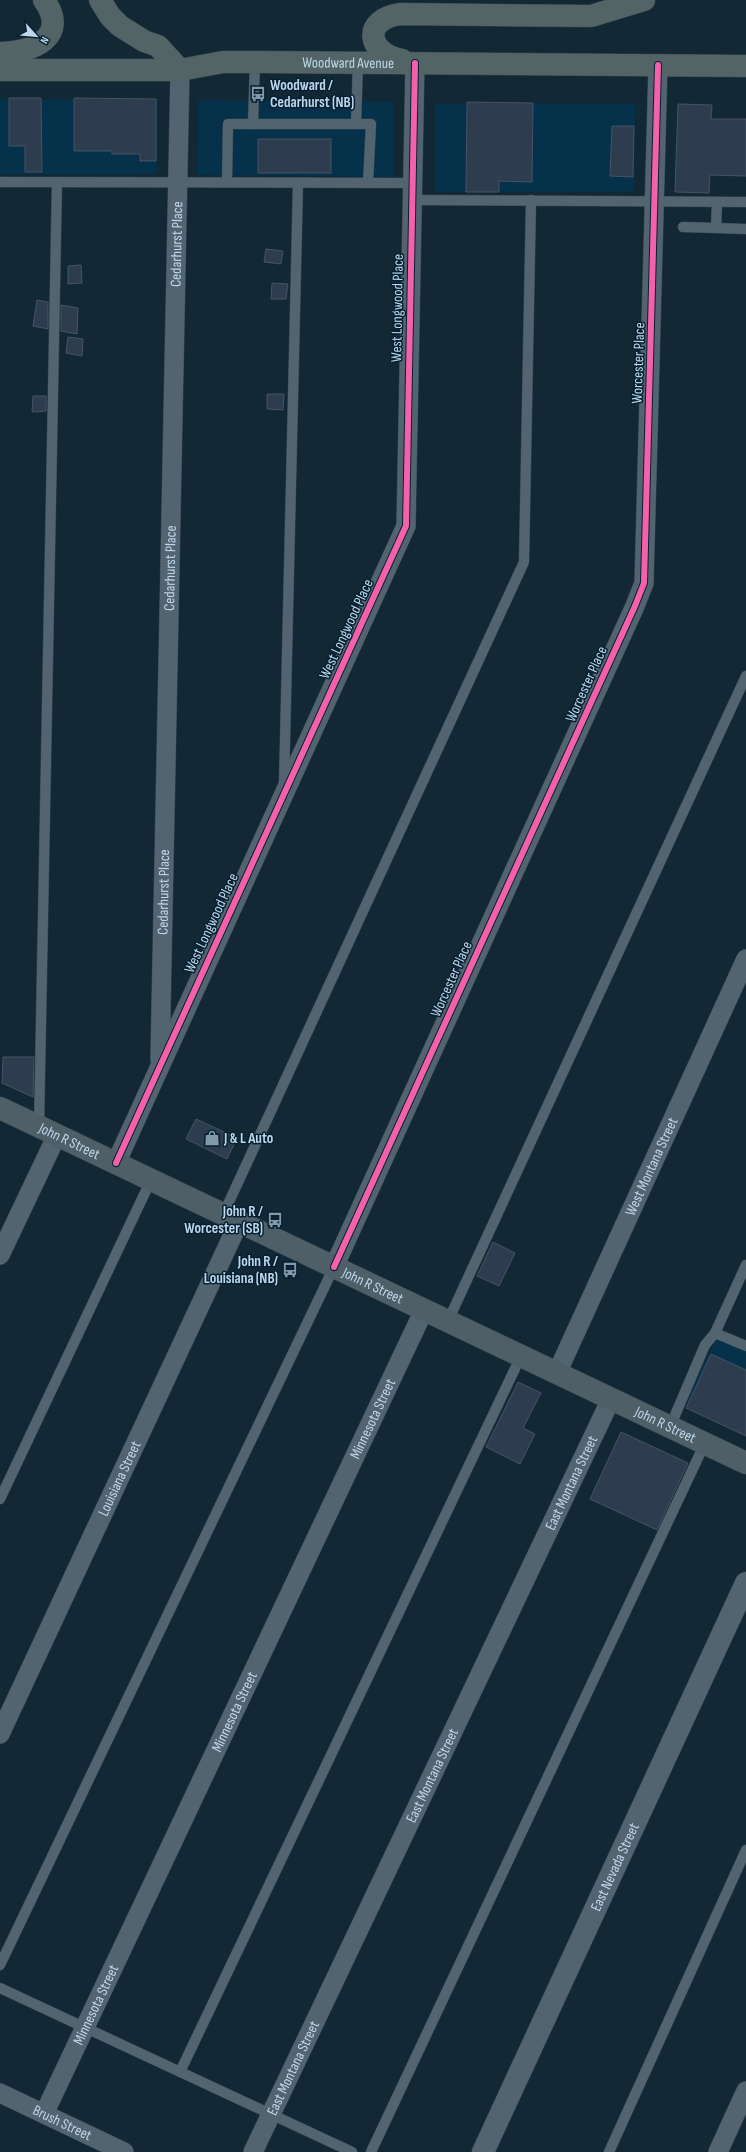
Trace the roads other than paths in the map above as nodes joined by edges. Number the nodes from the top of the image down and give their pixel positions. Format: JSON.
{"nodes":[{"id":1,"x":44,"y":0,"type":"edge"},
{"id":2,"x":100,"y":0,"type":"edge"},
{"id":3,"x":644,"y":0,"type":"edge"},
{"id":4,"x":0,"y":52,"type":"edge"},
{"id":5,"x":255,"y":62,"type":"junction"},
{"id":6,"x":358,"y":62,"type":"junction"},
{"id":7,"x":415,"y":63,"type":"junction"},
{"id":8,"x":658,"y":65,"type":"junction"},
{"id":9,"x":742,"y":65,"type":"edge"},
{"id":10,"x":0,"y":70,"type":"edge"},
{"id":11,"x":180,"y":70,"type":"junction"},
{"id":12,"x":253,"y":124,"type":"junction"},
{"id":13,"x":356,"y":124,"type":"junction"},
{"id":14,"x":0,"y":182,"type":"edge"},
{"id":15,"x":57,"y":182,"type":"junction"},
{"id":16,"x":178,"y":182,"type":"junction"},
{"id":17,"x":227,"y":182,"type":"junction"},
{"id":18,"x":298,"y":183,"type":"junction"},
{"id":19,"x":368,"y":183,"type":"junction"},
{"id":20,"x":413,"y":192,"type":"junction"},
{"id":21,"x":531,"y":200,"type":"junction"},
{"id":22,"x":655,"y":201,"type":"junction"},
{"id":23,"x":718,"y":202,"type":"junction"},
{"id":24,"x":746,"y":202,"type":"edge"},
{"id":25,"x":683,"y":227,"type":"dead end"},
{"id":26,"x":716,"y":228,"type":"junction"},
{"id":27,"x":746,"y":229,"type":"edge"},
{"id":28,"x":746,"y":676,"type":"edge"},
{"id":29,"x":283,"y":797,"type":"junction"},
{"id":30,"x":746,"y":959,"type":"edge"},
{"id":31,"x":160,"y":1066,"type":"junction"},
{"id":32,"x":0,"y":1108,"type":"edge"},
{"id":33,"x":48,"y":1131,"type":"junction"},
{"id":34,"x":116,"y":1163,"type":"junction"},
{"id":35,"x":151,"y":1180,"type":"junction"},
{"id":36,"x":231,"y":1219,"type":"junction"},
{"id":37,"x":0,"y":1255,"type":"edge"},
{"id":38,"x":746,"y":1265,"type":"edge"},
{"id":39,"x":334,"y":1267,"type":"junction"},
{"id":40,"x":424,"y":1310,"type":"junction"},
{"id":41,"x":448,"y":1321,"type":"junction"},
{"id":42,"x":715,"y":1333,"type":"junction"},
{"id":43,"x":746,"y":1346,"type":"edge"},
{"id":44,"x":521,"y":1356,"type":"junction"},
{"id":45,"x":557,"y":1373,"type":"junction"},
{"id":46,"x":611,"y":1399,"type":"junction"},
{"id":47,"x":670,"y":1427,"type":"junction"},
{"id":48,"x":705,"y":1443,"type":"junction"},
{"id":49,"x":746,"y":1463,"type":"edge"},
{"id":50,"x":0,"y":1498,"type":"edge"},
{"id":51,"x":746,"y":1582,"type":"edge"},
{"id":52,"x":0,"y":1734,"type":"edge"},
{"id":53,"x":746,"y":1850,"type":"edge"},
{"id":54,"x":0,"y":1965,"type":"edge"},
{"id":55,"x":0,"y":1988,"type":"edge"},
{"id":56,"x":85,"y":2028,"type":"junction"},
{"id":57,"x":180,"y":2072,"type":"junction"},
{"id":58,"x":746,"y":2091,"type":"edge"},
{"id":59,"x":0,"y":2093,"type":"edge"},
{"id":60,"x":44,"y":2114,"type":"junction"},
{"id":61,"x":271,"y":2114,"type":"junction"},
{"id":62,"x":124,"y":2152,"type":"edge"},
{"id":63,"x":253,"y":2152,"type":"edge"},
{"id":64,"x":352,"y":2152,"type":"edge"},
{"id":65,"x":371,"y":2152,"type":"edge"},
{"id":66,"x":483,"y":2152,"type":"edge"},
{"id":67,"x":609,"y":2152,"type":"edge"},
{"id":68,"x":718,"y":2152,"type":"edge"}],
"edges":[{"from":1,"to":4,"type":"main road"},
{"from":2,"to":11,"type":"main road"},
{"from":3,"to":7,"type":"main road"},
{"from":5,"to":6,"type":"main road","name":"Woodward Avenue"},
{"from":5,"to":11,"type":"main road","name":"Woodward Avenue"},
{"from":5,"to":12,"type":"lane"},
{"from":6,"to":7,"type":"main road","name":"Woodward Avenue"},
{"from":6,"to":13,"type":"lane"},
{"from":7,"to":8,"type":"main road","name":"Woodward Avenue"},
{"from":7,"to":20,"type":"street","name":"West Longwood Place"},
{"from":8,"to":9,"type":"main road","name":"Woodward Avenue"},
{"from":8,"to":22,"type":"street","name":"Worcester Place"},
{"from":10,"to":11,"type":"main road","name":"Woodward Avenue"},
{"from":11,"to":16,"type":"street","name":"Cedarhurst Place"},
{"from":12,"to":13,"type":"lane"},
{"from":12,"to":17,"type":"lane"},
{"from":13,"to":19,"type":"lane"},
{"from":14,"to":15,"type":"lane"},
{"from":15,"to":16,"type":"lane"},
{"from":15,"to":33,"type":"lane"},
{"from":16,"to":17,"type":"lane"},
{"from":16,"to":31,"type":"street","name":"Cedarhurst Place"},
{"from":17,"to":18,"type":"lane"},
{"from":18,"to":19,"type":"lane"},
{"from":18,"to":29,"type":"lane"},
{"from":19,"to":20,"type":"lane"},
{"from":20,"to":21,"type":"lane"},
{"from":20,"to":29,"type":"street","name":"West Longwood Place"},
{"from":21,"to":22,"type":"lane"},
{"from":21,"to":36,"type":"lane"},
{"from":22,"to":23,"type":"lane"},
{"from":22,"to":39,"type":"street","name":"Worcester Place"},
{"from":23,"to":24,"type":"lane"},
{"from":23,"to":26,"type":"lane"},
{"from":25,"to":26,"type":"lane"},
{"from":26,"to":27,"type":"lane"},
{"from":28,"to":41,"type":"lane"},
{"from":29,"to":31,"type":"street","name":"West Longwood Place"},
{"from":30,"to":45,"type":"street","name":"West Montana Street"},
{"from":31,"to":34,"type":"street","name":"West Longwood Place"},
{"from":32,"to":33,"type":"main road","name":"John R Street"},
{"from":33,"to":34,"type":"main road","name":"John R Street"},
{"from":33,"to":37,"type":"street"},
{"from":34,"to":35,"type":"main road","name":"John R Street"},
{"from":35,"to":36,"type":"main road","name":"John R Street"},
{"from":35,"to":50,"type":"lane"},
{"from":36,"to":39,"type":"main road","name":"John R Street"},
{"from":36,"to":52,"type":"street","name":"Louisiana Street"},
{"from":38,"to":42,"type":"lane"},
{"from":39,"to":40,"type":"main road","name":"John R Street"},
{"from":39,"to":54,"type":"lane"},
{"from":40,"to":41,"type":"main road","name":"John R Street"},
{"from":40,"to":56,"type":"street","name":"Minnesota Street"},
{"from":41,"to":44,"type":"main road","name":"John R Street"},
{"from":42,"to":43,"type":"lane"},
{"from":42,"to":47,"type":"lane"},
{"from":44,"to":45,"type":"main road","name":"John R Street"},
{"from":44,"to":57,"type":"lane"},
{"from":45,"to":46,"type":"main road","name":"John R Street"},
{"from":46,"to":47,"type":"main road","name":"John R Street"},
{"from":46,"to":61,"type":"street","name":"East Montana Street"},
{"from":47,"to":48,"type":"main road","name":"John R Street"},
{"from":48,"to":49,"type":"main road","name":"John R Street"},
{"from":48,"to":65,"type":"lane"},
{"from":51,"to":66,"type":"street","name":"East Nevada Street"},
{"from":53,"to":67,"type":"lane"},
{"from":55,"to":56,"type":"lane"},
{"from":56,"to":57,"type":"lane"},
{"from":56,"to":60,"type":"street","name":"Minnesota Street"},
{"from":57,"to":61,"type":"lane"},
{"from":58,"to":68,"type":"street"},
{"from":59,"to":60,"type":"street","name":"Brush Street"},
{"from":60,"to":62,"type":"street","name":"Brush Street"},
{"from":61,"to":63,"type":"street","name":"East Montana Street"},
{"from":61,"to":64,"type":"lane"}]}
